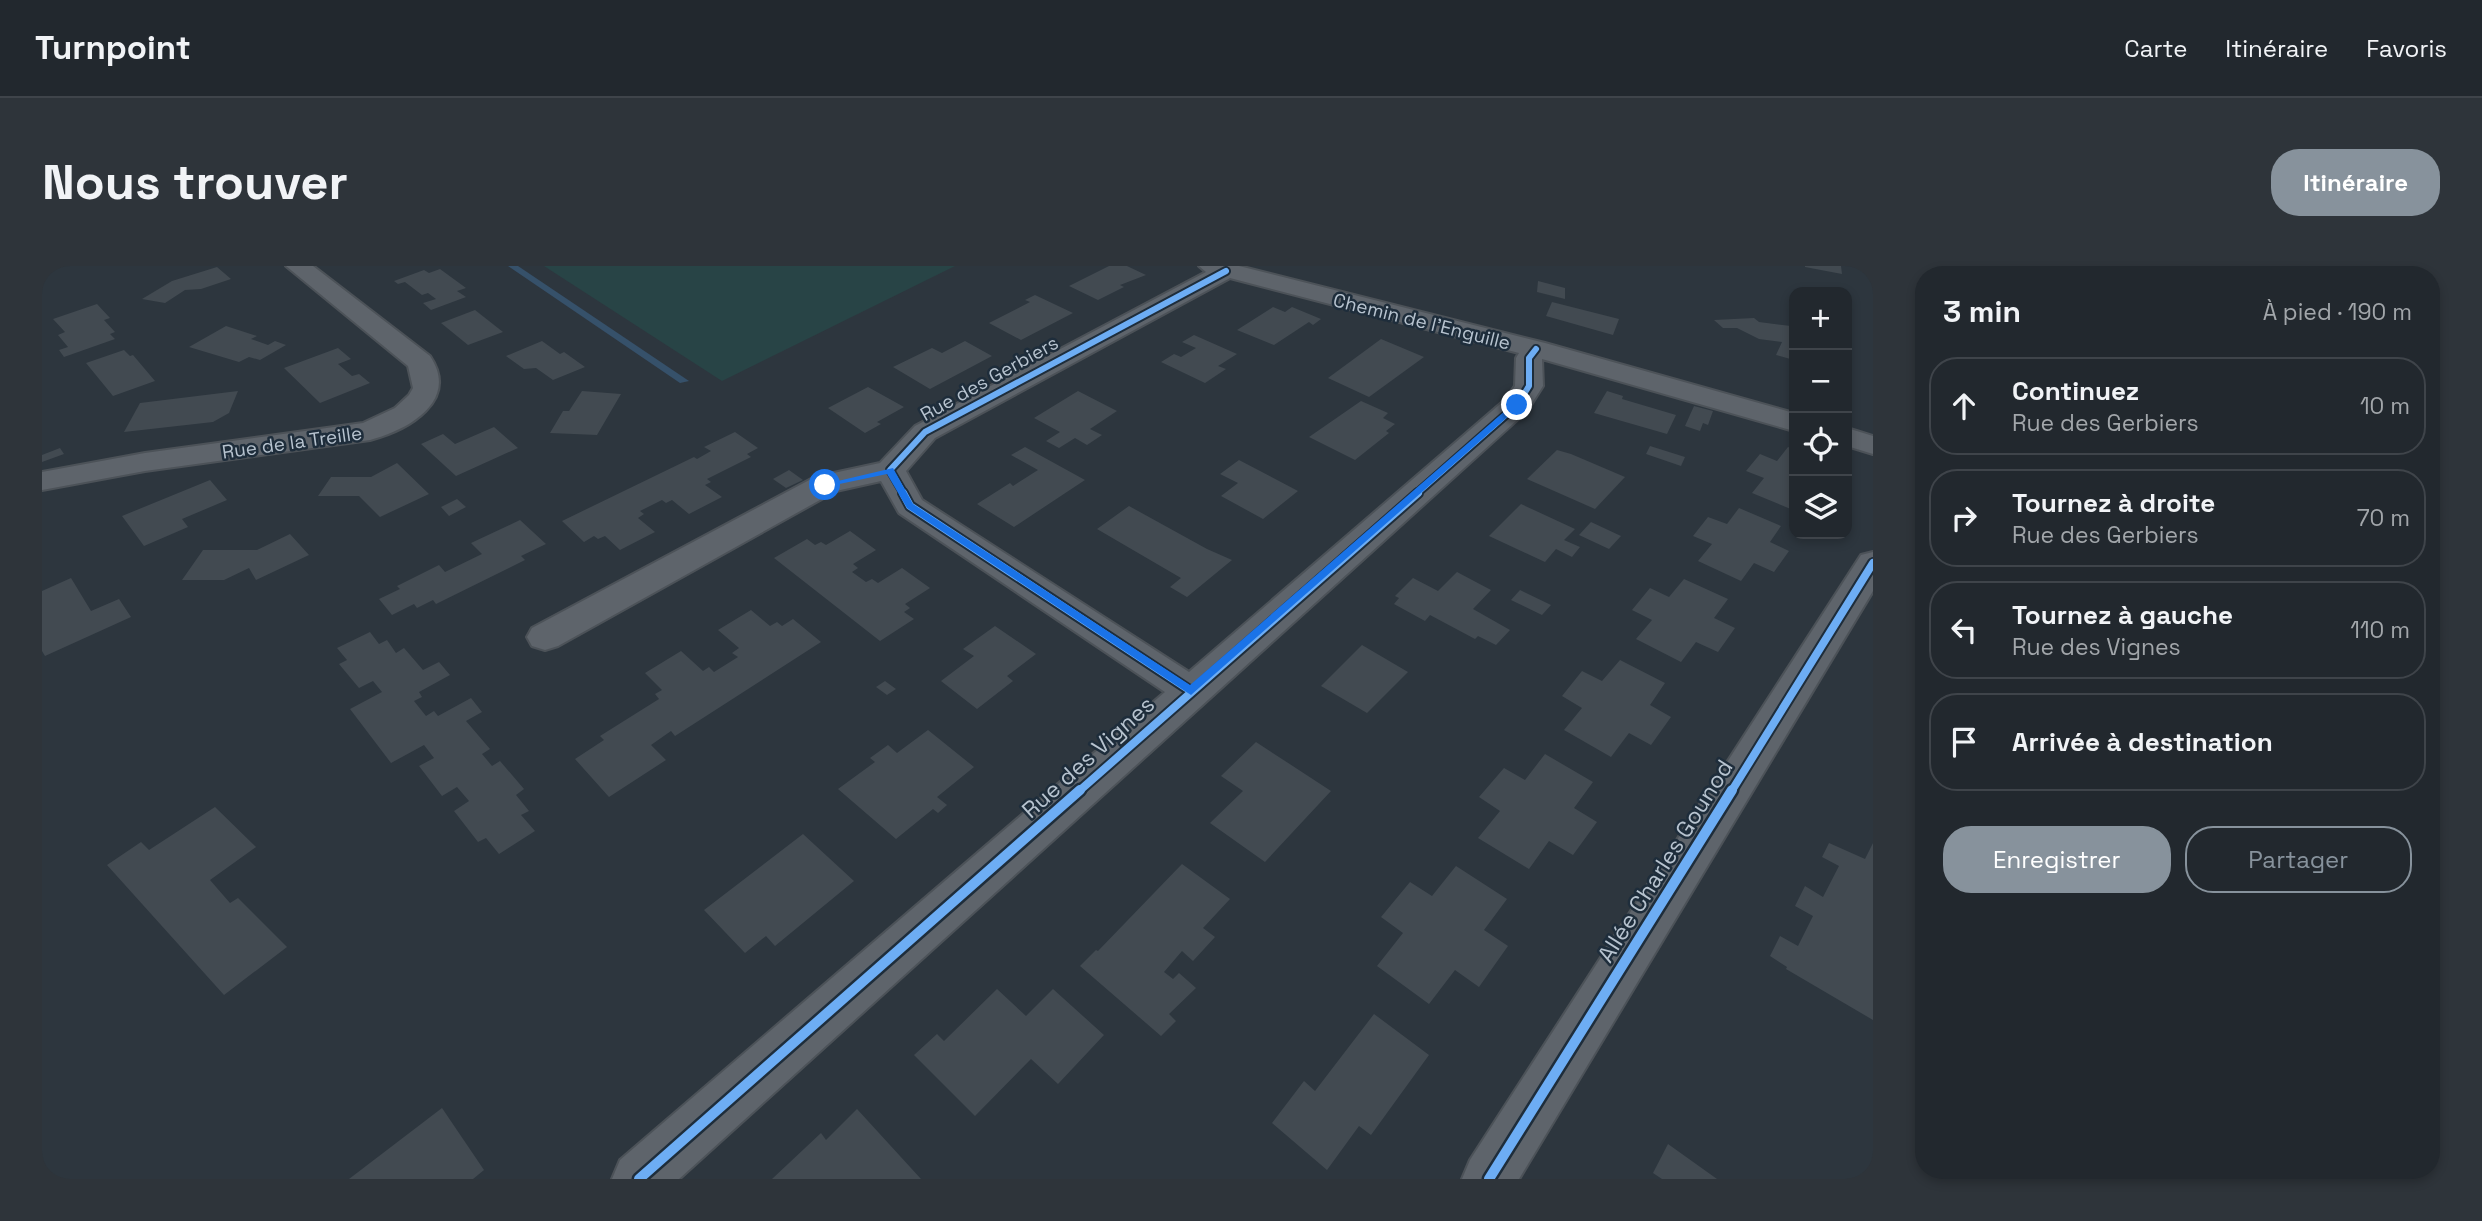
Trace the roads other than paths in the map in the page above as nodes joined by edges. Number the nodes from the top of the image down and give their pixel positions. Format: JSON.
{"nodes":[{"id":1,"x":298,"y":266,"type":"edge"},
{"id":2,"x":1219,"y":269,"type":"edge"},
{"id":3,"x":1536,"y":349,"type":"junction"},
{"id":4,"x":1789,"y":421,"type":"edge"},
{"id":5,"x":1852,"y":439,"type":"edge"},
{"id":6,"x":1873,"y":445,"type":"edge"},
{"id":7,"x":890,"y":470,"type":"junction"},
{"id":8,"x":42,"y":481,"type":"edge"},
{"id":9,"x":1873,"y":563,"type":"edge"},
{"id":10,"x":545,"y":637,"type":"dead end"},
{"id":11,"x":1191,"y":691,"type":"junction"},
{"id":12,"x":639,"y":1179,"type":"edge"},
{"id":13,"x":1489,"y":1179,"type":"edge"}],
"edges":[{"from":1,"to":8,"type":"street","name":"Rue de la Treille"},
{"from":2,"to":3,"type":"street","name":"Chemin de l'Enguille"},
{"from":2,"to":7,"type":"street","name":"Rue des Gerbiers"},
{"from":3,"to":4,"type":"street","name":"Chemin de l'Enguille"},
{"from":3,"to":11,"type":"street","name":"Rue des Vignes"},
{"from":5,"to":6,"type":"street"},
{"from":7,"to":10,"type":"street"},
{"from":7,"to":11,"type":"street"},
{"from":9,"to":13,"type":"street","name":"Allée Charles Gounod"},
{"from":11,"to":12,"type":"street","name":"Rue des Vignes"}]}
